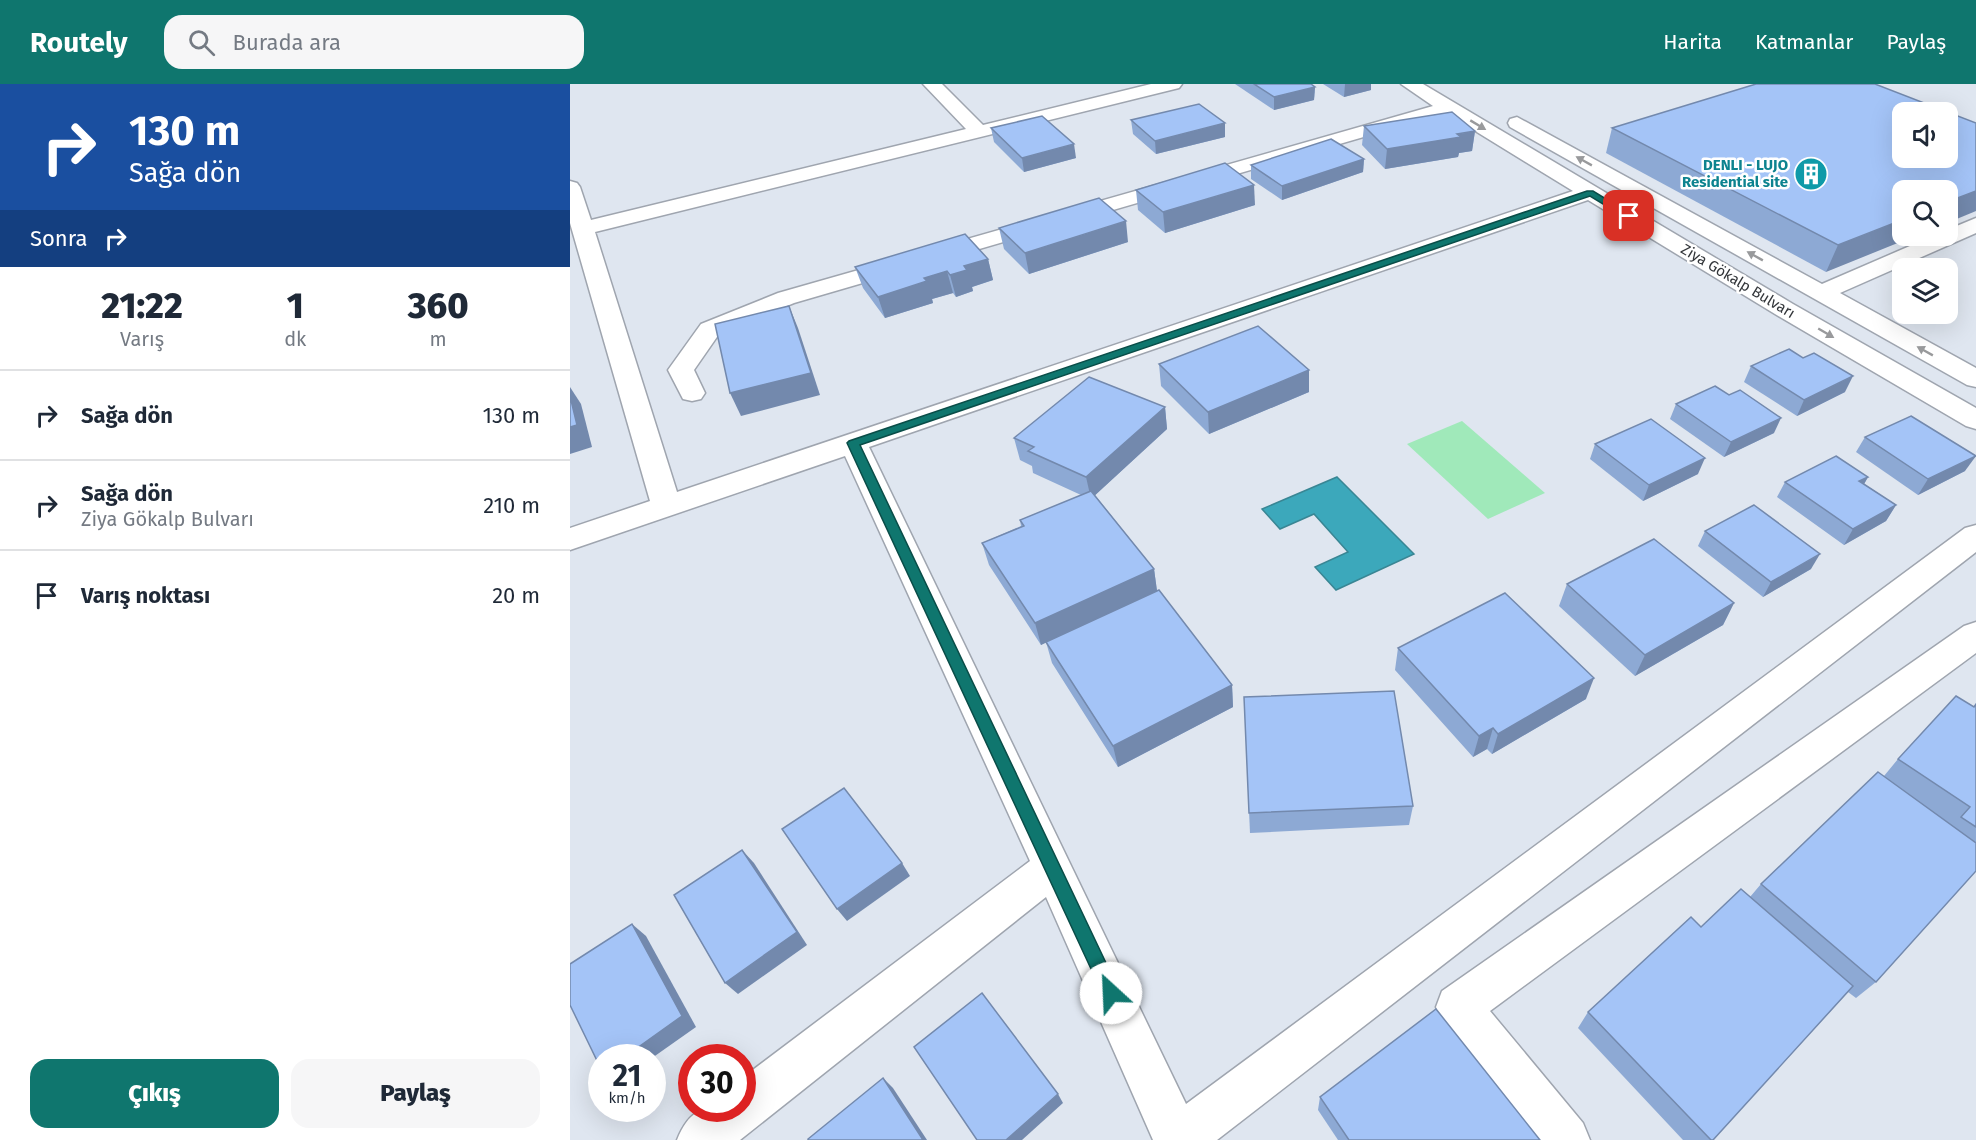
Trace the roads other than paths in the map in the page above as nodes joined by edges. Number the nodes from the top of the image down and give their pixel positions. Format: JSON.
{"nodes":[{"id":1,"x":932,"y":84,"type":"edge"},
{"id":2,"x":1173,"y":84,"type":"edge"},
{"id":3,"x":1410,"y":84,"type":"edge"},
{"id":4,"x":1447,"y":95,"type":"edge"},
{"id":5,"x":979,"y":131,"type":"junction"},
{"id":6,"x":570,"y":187,"type":"edge"},
{"id":7,"x":1590,"y":192,"type":"junction"},
{"id":8,"x":1976,"y":225,"type":"edge"},
{"id":9,"x":583,"y":228,"type":"junction"},
{"id":10,"x":1821,"y":292,"type":"junction"},
{"id":11,"x":1976,"y":379,"type":"edge"},
{"id":12,"x":692,"y":393,"type":"dead end"},
{"id":13,"x":1976,"y":420,"type":"edge"},
{"id":14,"x":853,"y":443,"type":"junction"},
{"id":15,"x":667,"y":506,"type":"junction"},
{"id":16,"x":1976,"y":536,"type":"edge"},
{"id":17,"x":570,"y":538,"type":"edge"},
{"id":18,"x":1976,"y":635,"type":"edge"},
{"id":19,"x":1053,"y":867,"type":"junction"},
{"id":20,"x":756,"y":1097,"type":"edge"},
{"id":21,"x":724,"y":1122,"type":"edge"},
{"id":22,"x":701,"y":1140,"type":"edge"},
{"id":23,"x":1178,"y":1140,"type":"edge"},
{"id":24,"x":1566,"y":1140,"type":"edge"}],
"edges":[{"from":1,"to":5,"type":"street"},
{"from":2,"to":5,"type":"street"},
{"from":3,"to":4,"type":"street","name":"Ziya Gökalp Bulvarı"},
{"from":4,"to":7,"type":"street","name":"Ziya Gökalp Bulvarı","one_way":true},
{"from":10,"to":4,"type":"street","name":"Ziya Gökalp Bulvarı","one_way":true},
{"from":4,"to":12,"type":"street"},
{"from":5,"to":9,"type":"street"},
{"from":6,"to":9,"type":"street"},
{"from":7,"to":13,"type":"street","name":"Ziya Gökalp Bulvarı","one_way":true},
{"from":7,"to":14,"type":"street"},
{"from":8,"to":10,"type":"street"},
{"from":9,"to":15,"type":"street"},
{"from":11,"to":10,"type":"street","name":"Ziya Gökalp Bulvarı","one_way":true},
{"from":14,"to":15,"type":"street"},
{"from":14,"to":19,"type":"street"},
{"from":15,"to":17,"type":"street"},
{"from":16,"to":23,"type":"street"},
{"from":18,"to":24,"type":"street"},
{"from":19,"to":20,"type":"street"},
{"from":19,"to":23,"type":"street"},
{"from":21,"to":22,"type":"street"}]}
